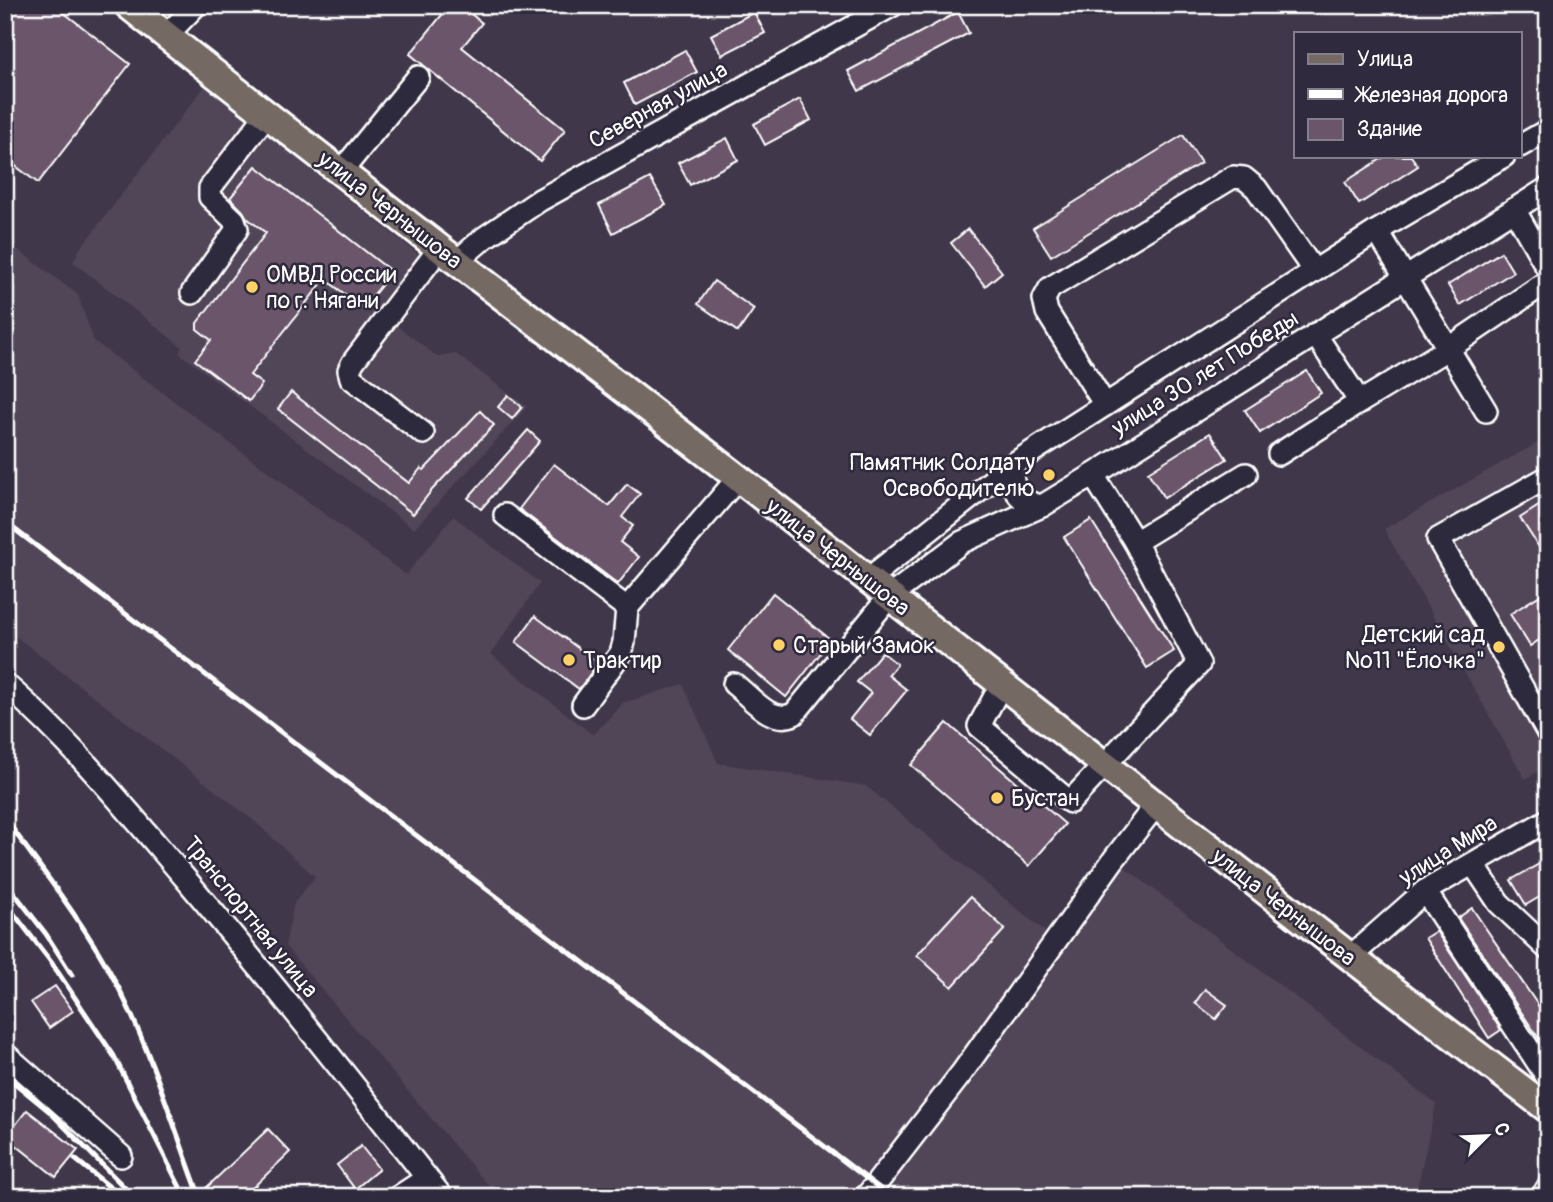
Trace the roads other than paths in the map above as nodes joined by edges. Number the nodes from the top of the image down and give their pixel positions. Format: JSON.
{"nodes":[{"id":1,"x":128,"y":5,"type":"edge"},
{"id":2,"x":196,"y":5,"type":"edge"},
{"id":3,"x":893,"y":5,"type":"edge"},
{"id":4,"x":166,"y":36,"type":"junction"},
{"id":5,"x":418,"y":77,"type":"dead end"},
{"id":6,"x":267,"y":114,"type":"junction"},
{"id":7,"x":1548,"y":130,"type":"edge"},
{"id":8,"x":1522,"y":145,"type":"edge"},
{"id":9,"x":1501,"y":158,"type":"edge"},
{"id":10,"x":341,"y":172,"type":"junction"},
{"id":11,"x":1548,"y":188,"type":"edge"},
{"id":12,"x":1514,"y":209,"type":"junction"},
{"id":13,"x":1377,"y":231,"type":"junction"},
{"id":14,"x":447,"y":256,"type":"junction"},
{"id":15,"x":1548,"y":269,"type":"edge"},
{"id":16,"x":1314,"y":271,"type":"junction"},
{"id":17,"x":1406,"y":276,"type":"junction"},
{"id":18,"x":1548,"y":281,"type":"edge"},
{"id":19,"x":192,"y":293,"type":"dead end"},
{"id":20,"x":1315,"y":334,"type":"junction"},
{"id":21,"x":1449,"y":348,"type":"junction"},
{"id":22,"x":1360,"y":402,"type":"junction"},
{"id":23,"x":1105,"y":405,"type":"junction"},
{"id":24,"x":1486,"y":411,"type":"dead end"},
{"id":25,"x":423,"y":433,"type":"dead end"},
{"id":26,"x":1279,"y":454,"type":"dead end"},
{"id":27,"x":1013,"y":464,"type":"junction"},
{"id":28,"x":1246,"y":474,"type":"dead end"},
{"id":29,"x":1093,"y":475,"type":"junction"},
{"id":30,"x":1548,"y":477,"type":"edge"},
{"id":31,"x":738,"y":478,"type":"junction"},
{"id":32,"x":1042,"y":506,"type":"junction"},
{"id":33,"x":505,"y":515,"type":"dead end"},
{"id":34,"x":1135,"y":542,"type":"junction"},
{"id":35,"x":867,"y":580,"type":"junction"},
{"id":36,"x":889,"y":597,"type":"junction"},
{"id":37,"x":627,"y":608,"type":"junction"},
{"id":38,"x":5,"y":684,"type":"edge"},
{"id":39,"x":734,"y":684,"type":"dead end"},
{"id":40,"x":1001,"y":685,"type":"junction"},
{"id":41,"x":583,"y":705,"type":"dead end"},
{"id":42,"x":1548,"y":733,"type":"edge"},
{"id":43,"x":1104,"y":765,"type":"junction"},
{"id":44,"x":1155,"y":806,"type":"junction"},
{"id":45,"x":1548,"y":820,"type":"edge"},
{"id":46,"x":1473,"y":863,"type":"junction"},
{"id":47,"x":1425,"y":891,"type":"junction"},
{"id":48,"x":1539,"y":929,"type":"edge"},
{"id":49,"x":1548,"y":949,"type":"edge"},
{"id":50,"x":1349,"y":958,"type":"junction"},
{"id":51,"x":5,"y":1054,"type":"edge"},
{"id":52,"x":1548,"y":1078,"type":"edge"},
{"id":53,"x":1548,"y":1109,"type":"edge"},
{"id":54,"x":121,"y":1156,"type":"dead end"},
{"id":55,"x":427,"y":1178,"type":"junction"},
{"id":56,"x":398,"y":1197,"type":"edge"},
{"id":57,"x":442,"y":1197,"type":"edge"},
{"id":58,"x":866,"y":1197,"type":"edge"}],
"edges":[{"from":1,"to":4,"type":"main road","name":"улица Чернышова"},
{"from":2,"to":4,"type":"street"},
{"from":3,"to":14,"type":"street","name":"Северная улица"},
{"from":4,"to":6,"type":"main road","name":"улица Чернышова"},
{"from":5,"to":10,"type":"street"},
{"from":6,"to":10,"type":"main road","name":"улица Чернышова"},
{"from":6,"to":19,"type":"street"},
{"from":7,"to":8,"type":"street"},
{"from":9,"to":13,"type":"street","name":"улица 30 лет Победы"},
{"from":10,"to":14,"type":"main road","name":"улица Чернышова"},
{"from":11,"to":12,"type":"street","name":"улица 30 лет Победы"},
{"from":12,"to":15,"type":"street"},
{"from":12,"to":17,"type":"street","name":"улица 30 лет Победы"},
{"from":13,"to":16,"type":"street","name":"улица 30 лет Победы"},
{"from":13,"to":17,"type":"street"},
{"from":14,"to":25,"type":"street","name":"Северная улица"},
{"from":14,"to":31,"type":"main road","name":"улица Чернышова"},
{"from":16,"to":23,"type":"street","name":"улица 30 лет Победы"},
{"from":16,"to":23,"type":"street"},
{"from":17,"to":20,"type":"street","name":"улица 30 лет Победы"},
{"from":17,"to":21,"type":"street"},
{"from":18,"to":21,"type":"street"},
{"from":20,"to":22,"type":"street"},
{"from":20,"to":29,"type":"street","name":"улица 30 лет Победы"},
{"from":21,"to":22,"type":"street"},
{"from":21,"to":24,"type":"street"},
{"from":22,"to":26,"type":"street"},
{"from":23,"to":27,"type":"street","name":"улица 30 лет Победы"},
{"from":27,"to":32,"type":"street"},
{"from":27,"to":35,"type":"street","name":"улица 30 лет Победы"},
{"from":28,"to":34,"type":"street"},
{"from":29,"to":32,"type":"street","name":"улица 30 лет Победы"},
{"from":29,"to":34,"type":"street"},
{"from":30,"to":42,"type":"street"},
{"from":31,"to":35,"type":"main road","name":"улица Чернышова"},
{"from":31,"to":37,"type":"street"},
{"from":32,"to":36,"type":"street","name":"улица 30 лет Победы"},
{"from":33,"to":37,"type":"street"},
{"from":34,"to":43,"type":"street"},
{"from":35,"to":36,"type":"main road","name":"улица Чернышова"},
{"from":36,"to":39,"type":"street","name":"улица 30 лет Победы"},
{"from":36,"to":40,"type":"main road","name":"улица Чернышова"},
{"from":37,"to":41,"type":"street"},
{"from":38,"to":55,"type":"street","name":"Транспортная улица"},
{"from":40,"to":43,"type":"main road","name":"улица Чернышова"},
{"from":40,"to":43,"type":"street"},
{"from":43,"to":44,"type":"main road","name":"улица Чернышова"},
{"from":44,"to":50,"type":"main road","name":"улица Чернышова"},
{"from":44,"to":58,"type":"street"},
{"from":45,"to":46,"type":"street","name":"улица Мира"},
{"from":46,"to":47,"type":"street","name":"улица Мира"},
{"from":46,"to":48,"type":"street"},
{"from":47,"to":50,"type":"street","name":"улица Мира"},
{"from":47,"to":52,"type":"street"},
{"from":48,"to":49,"type":"street"},
{"from":50,"to":53,"type":"main road","name":"улица Чернышова"},
{"from":51,"to":54,"type":"street"},
{"from":55,"to":56,"type":"street"},
{"from":55,"to":57,"type":"street","name":"Транспортная улица"}]}
